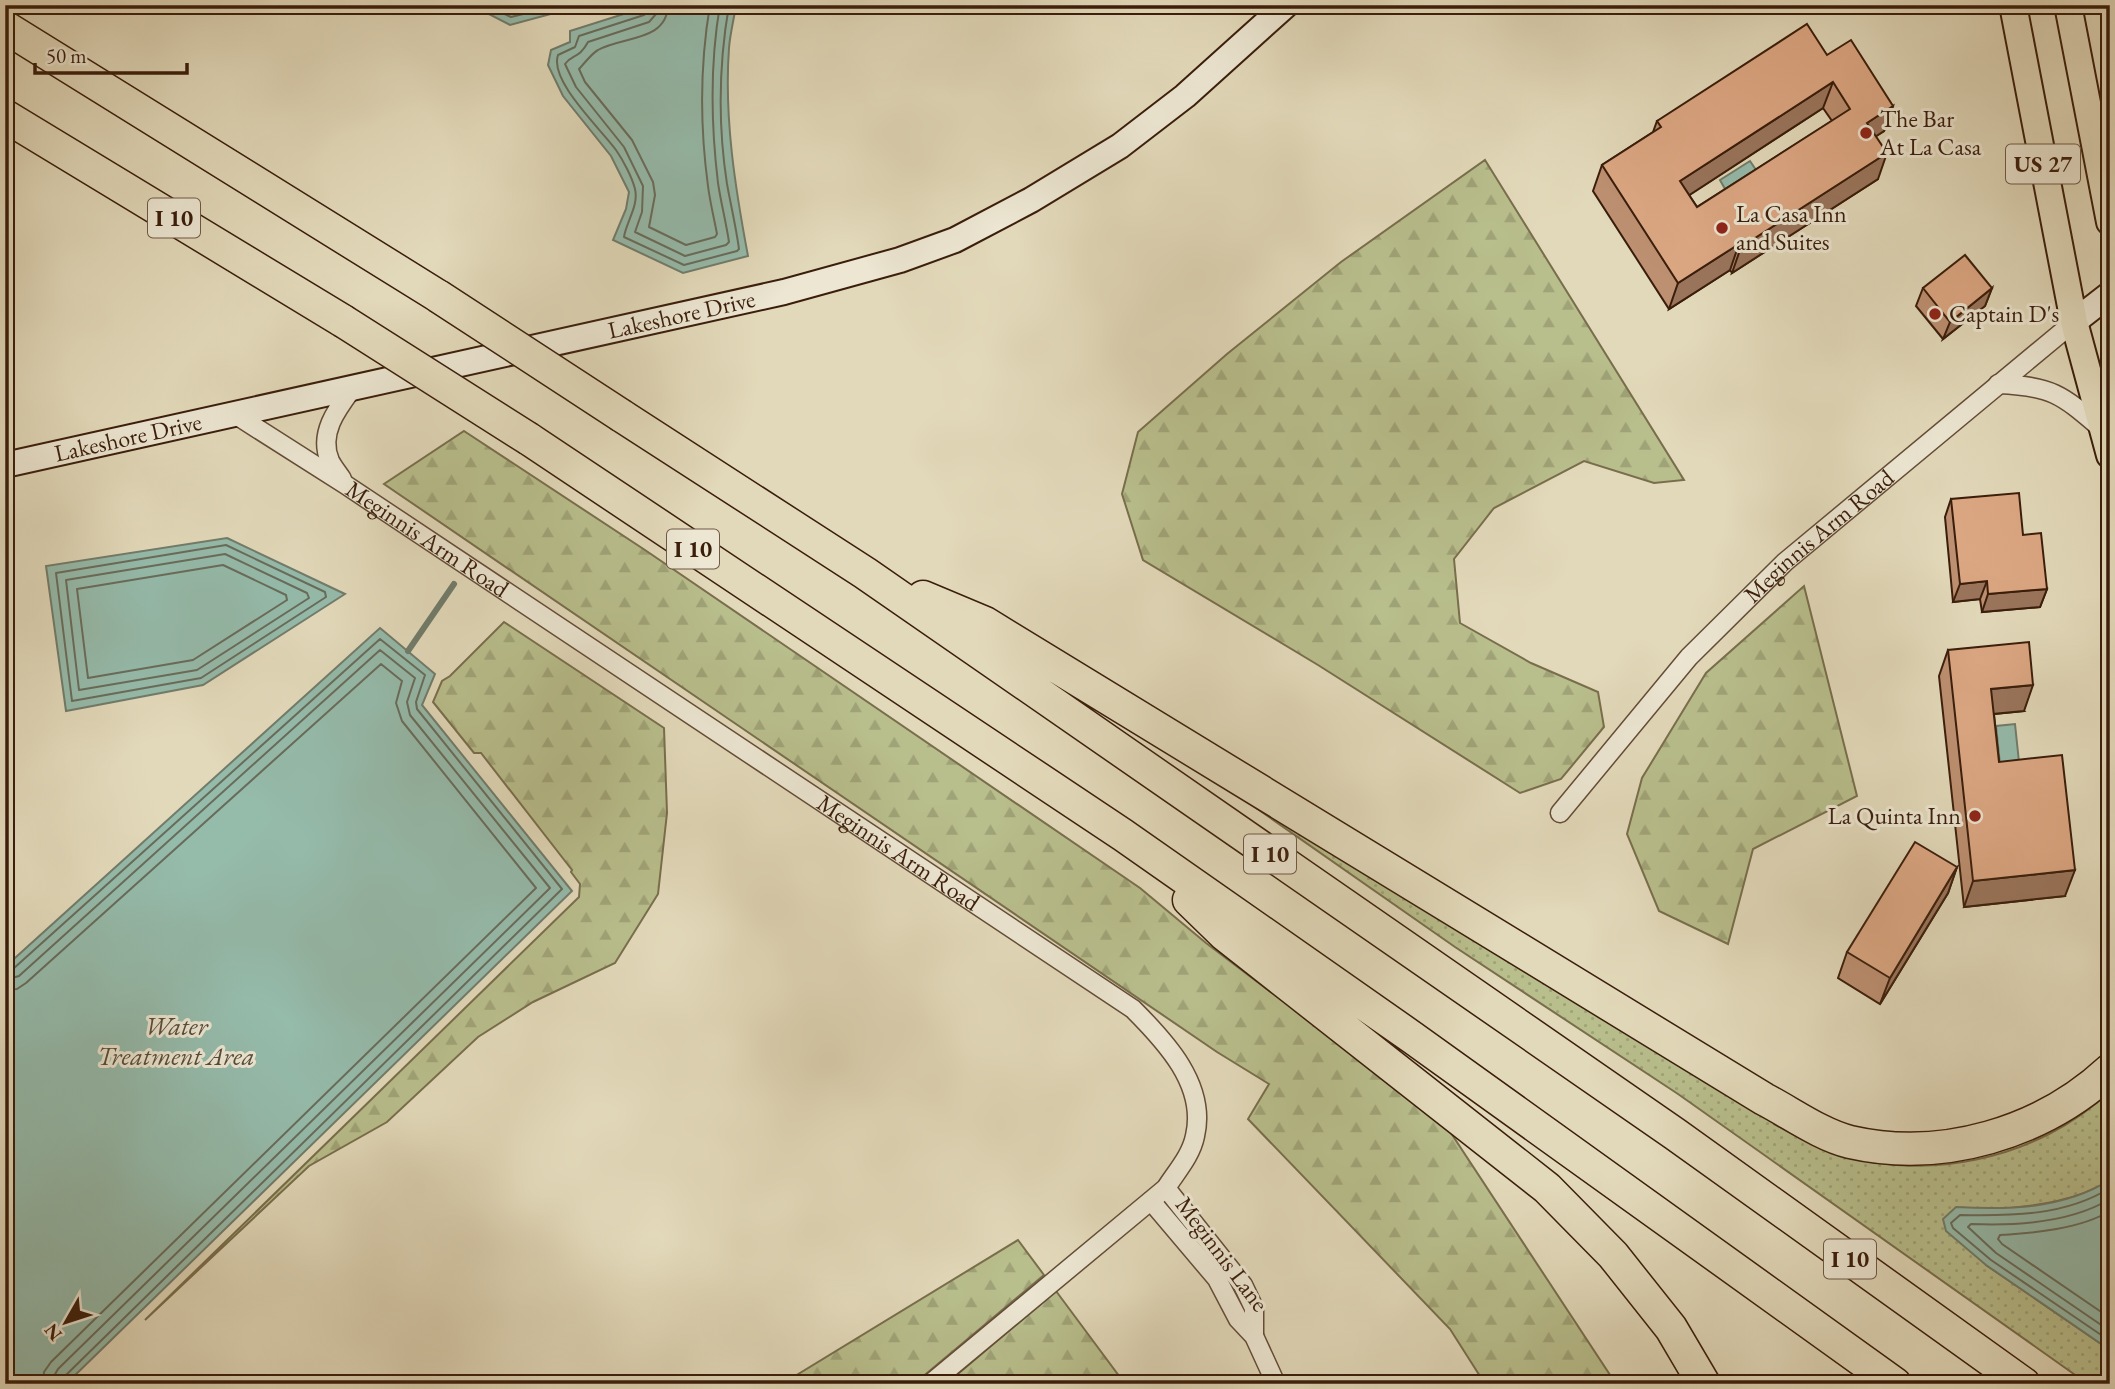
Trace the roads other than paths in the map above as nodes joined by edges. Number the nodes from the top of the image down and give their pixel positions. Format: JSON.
{"nodes":[{"id":1,"x":1286,"y":5,"type":"edge"},
{"id":2,"x":2013,"y":5,"type":"edge"},
{"id":3,"x":2068,"y":5,"type":"edge"},
{"id":4,"x":5,"y":27,"type":"edge"},
{"id":5,"x":5,"y":116,"type":"edge"},
{"id":6,"x":2109,"y":210,"type":"edge"},
{"id":7,"x":2110,"y":294,"type":"edge"},
{"id":8,"x":2074,"y":322,"type":"junction"},
{"id":9,"x":1998,"y":384,"type":"junction"},
{"id":10,"x":352,"y":389,"type":"junction"},
{"id":11,"x":236,"y":415,"type":"junction"},
{"id":12,"x":2106,"y":443,"type":"edge"},
{"id":13,"x":5,"y":465,"type":"edge"},
{"id":14,"x":346,"y":485,"type":"junction"},
{"id":15,"x":864,"y":573,"type":"junction"},
{"id":16,"x":1560,"y":814,"type":"dead end"},
{"id":17,"x":1122,"y":835,"type":"junction"},
{"id":18,"x":2110,"y":1070,"type":"edge"},
{"id":19,"x":1166,"y":1188,"type":"junction"},
{"id":20,"x":1151,"y":1201,"type":"junction"},
{"id":21,"x":1254,"y":1336,"type":"junction"},
{"id":22,"x":930,"y":1384,"type":"edge"},
{"id":23,"x":1276,"y":1384,"type":"edge"},
{"id":24,"x":1704,"y":1384,"type":"edge"},
{"id":25,"x":1895,"y":1384,"type":"edge"},
{"id":26,"x":2024,"y":1384,"type":"edge"}],
"edges":[{"from":1,"to":10,"type":"street","name":"Lakeshore Drive"},
{"from":2,"to":8,"type":"main road","number":"US 27"},
{"from":3,"to":6,"type":"main road","number":"US 27"},
{"from":4,"to":15,"type":"highway","number":"I 10","bridge":true},
{"from":5,"to":17,"type":"highway","number":"I 10","bridge":true},
{"from":7,"to":8,"type":"street","name":"Meginnis Arm Road"},
{"from":8,"to":9,"type":"street","name":"Meginnis Arm Road"},
{"from":8,"to":12,"type":"main road","number":"US 27"},
{"from":9,"to":12,"type":"street"},
{"from":9,"to":16,"type":"street","name":"Meginnis Arm Road"},
{"from":10,"to":11,"type":"street","name":"Lakeshore Drive"},
{"from":10,"to":14,"type":"street"},
{"from":11,"to":13,"type":"street","name":"Lakeshore Drive"},
{"from":11,"to":14,"type":"street","name":"Meginnis Arm Road"},
{"from":14,"to":19,"type":"street","name":"Meginnis Arm Road"},
{"from":15,"to":18,"type":"highway"},
{"from":15,"to":26,"type":"highway","number":"I 10"},
{"from":17,"to":24,"type":"highway"},
{"from":17,"to":25,"type":"highway","number":"I 10"},
{"from":19,"to":20,"type":"street","name":"Meginnis Arm Road"},
{"from":19,"to":21,"type":"street","name":"Meginnis Lane"},
{"from":20,"to":21,"type":"street","name":"Meginnis Lane"},
{"from":20,"to":22,"type":"street","name":"Meginnis Arm Road"},
{"from":21,"to":23,"type":"street","name":"Meginnis Lane"}]}
